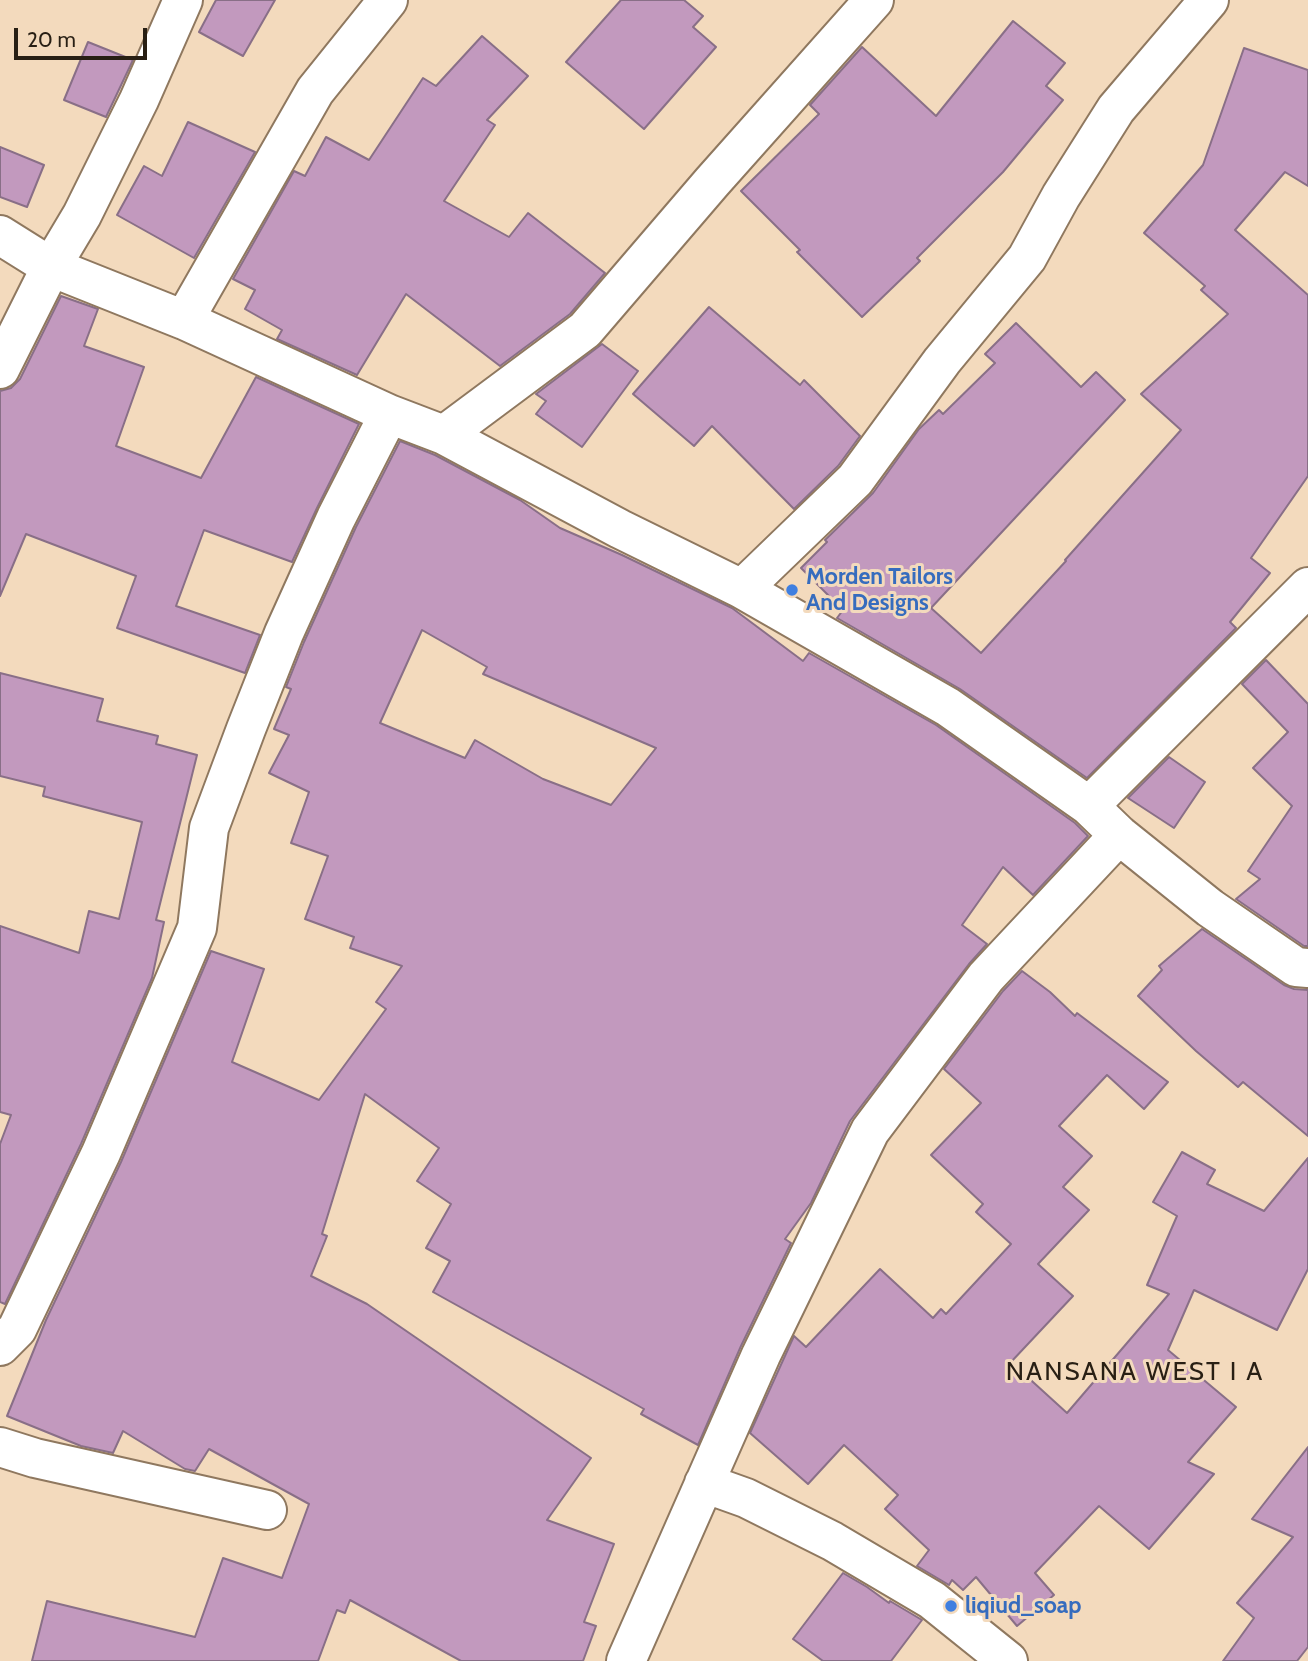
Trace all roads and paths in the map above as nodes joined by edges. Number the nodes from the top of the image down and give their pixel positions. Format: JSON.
{"nodes":[{"id":1,"x":183,"y":0,"type":"edge"},
{"id":2,"x":388,"y":0,"type":"edge"},
{"id":3,"x":874,"y":0,"type":"edge"},
{"id":4,"x":1209,"y":0,"type":"edge"},
{"id":5,"x":0,"y":235,"type":"edge"},
{"id":6,"x":51,"y":267,"type":"junction"},
{"id":7,"x":184,"y":320,"type":"junction"},
{"id":8,"x":0,"y":369,"type":"edge"},
{"id":9,"x":389,"y":414,"type":"junction"},
{"id":10,"x":444,"y":435,"type":"junction"},
{"id":11,"x":1308,"y":587,"type":"edge"},
{"id":12,"x":742,"y":589,"type":"junction"},
{"id":13,"x":1089,"y":806,"type":"junction"},
{"id":14,"x":1119,"y":835,"type":"junction"},
{"id":15,"x":1308,"y":968,"type":"edge"},
{"id":16,"x":0,"y":1346,"type":"edge"},
{"id":17,"x":0,"y":1447,"type":"edge"},
{"id":18,"x":704,"y":1483,"type":"junction"},
{"id":19,"x":267,"y":1510,"type":"dead end"},
{"id":20,"x":626,"y":1661,"type":"edge"},
{"id":21,"x":1008,"y":1661,"type":"edge"}],
"edges":[{"from":1,"to":6,"type":"street"},
{"from":2,"to":7,"type":"street"},
{"from":3,"to":10,"type":"street"},
{"from":4,"to":12,"type":"street"},
{"from":5,"to":6,"type":"street"},
{"from":6,"to":7,"type":"street"},
{"from":6,"to":8,"type":"street"},
{"from":7,"to":9,"type":"street"},
{"from":9,"to":10,"type":"street"},
{"from":9,"to":16,"type":"street"},
{"from":10,"to":12,"type":"street"},
{"from":11,"to":13,"type":"street"},
{"from":12,"to":13,"type":"street"},
{"from":13,"to":14,"type":"street"},
{"from":14,"to":15,"type":"street"},
{"from":14,"to":18,"type":"street"},
{"from":17,"to":19,"type":"street"},
{"from":18,"to":20,"type":"street"},
{"from":18,"to":21,"type":"street"}]}
